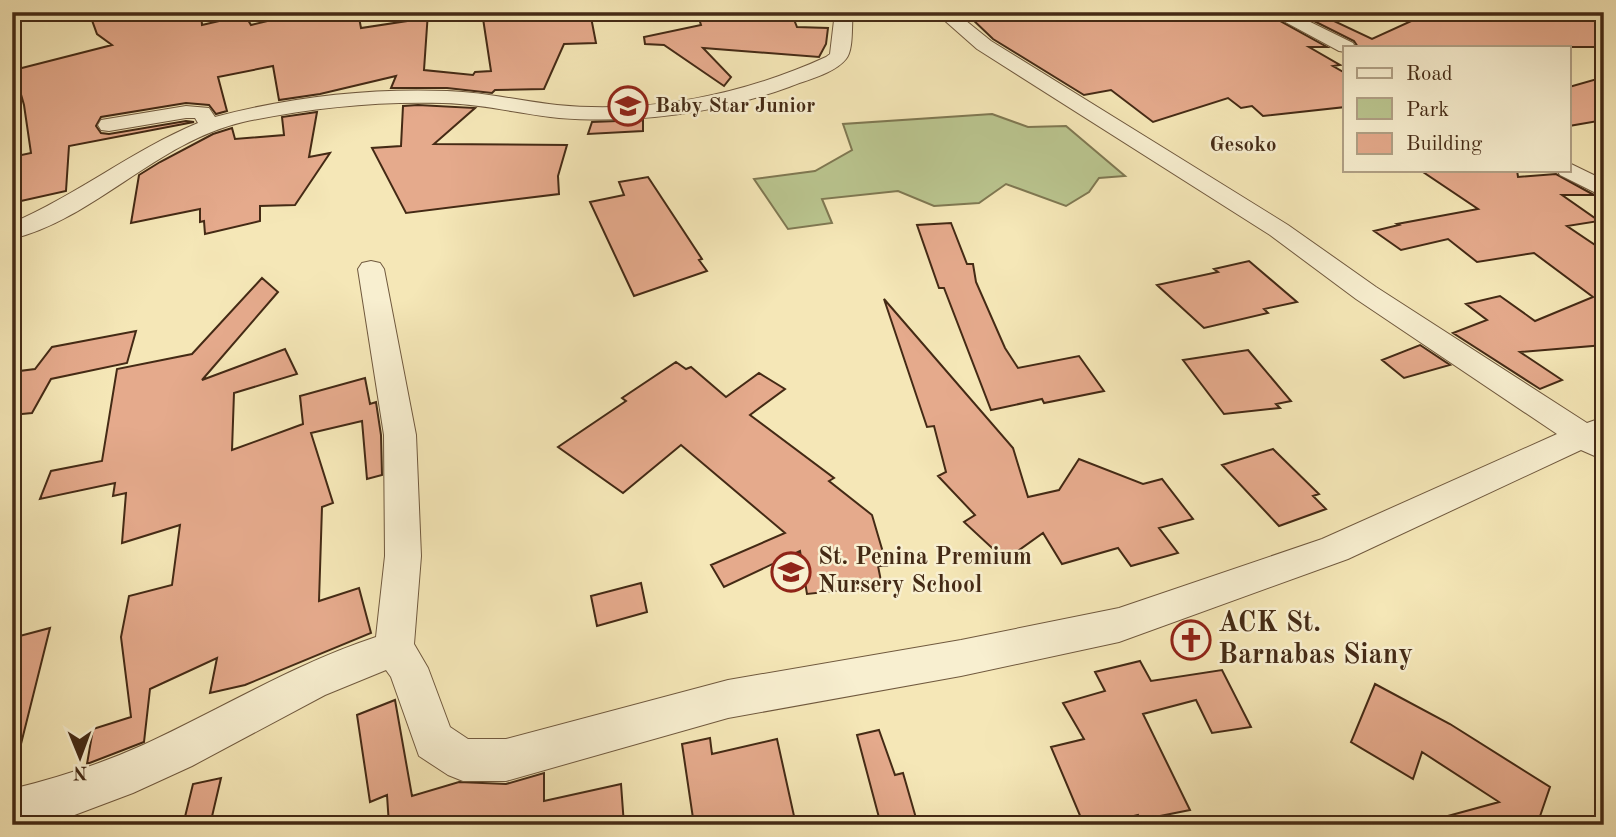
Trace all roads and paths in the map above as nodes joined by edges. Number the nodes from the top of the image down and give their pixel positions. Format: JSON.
{"nodes":[{"id":1,"x":844,"y":12,"type":"edge"},
{"id":2,"x":944,"y":12,"type":"edge"},
{"id":3,"x":1276,"y":12,"type":"edge"},
{"id":4,"x":1344,"y":46,"type":"edge"},
{"id":5,"x":109,"y":125,"type":"dead end"},
{"id":6,"x":210,"y":125,"type":"junction"},
{"id":7,"x":1570,"y":171,"type":"edge"},
{"id":8,"x":1604,"y":190,"type":"edge"},
{"id":9,"x":12,"y":232,"type":"edge"},
{"id":10,"x":370,"y":269,"type":"dead end"},
{"id":11,"x":1597,"y":438,"type":"edge"},
{"id":12,"x":394,"y":649,"type":"junction"},
{"id":13,"x":12,"y":812,"type":"edge"}],
"edges":[{"from":1,"to":6,"type":"street"},
{"from":2,"to":11,"type":"street"},
{"from":3,"to":4,"type":"street"},
{"from":5,"to":6,"type":"street"},
{"from":6,"to":9,"type":"street"},
{"from":7,"to":8,"type":"street"},
{"from":10,"to":12,"type":"street"},
{"from":11,"to":12,"type":"street"},
{"from":12,"to":13,"type":"street"}]}
